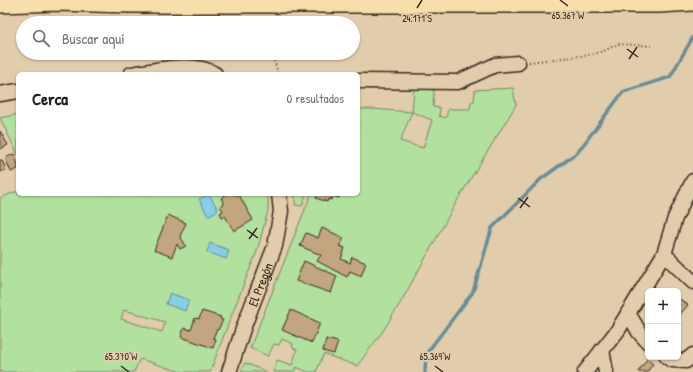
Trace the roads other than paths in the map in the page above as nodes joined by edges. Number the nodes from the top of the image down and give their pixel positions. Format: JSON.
{"nodes":[{"id":1,"x":58,"y":0,"type":"edge"},
{"id":2,"x":693,"y":0,"type":"edge"},
{"id":3,"x":0,"y":2,"type":"edge"},
{"id":4,"x":0,"y":15,"type":"edge"},
{"id":5,"x":518,"y":63,"type":"road end"},
{"id":6,"x":144,"y":72,"type":"edge"},
{"id":7,"x":212,"y":72,"type":"edge"},
{"id":8,"x":360,"y":81,"type":"edge"},
{"id":9,"x":16,"y":90,"type":"edge"},
{"id":10,"x":0,"y":94,"type":"edge"},
{"id":11,"x":693,"y":181,"type":"edge"},
{"id":12,"x":279,"y":196,"type":"edge"},
{"id":13,"x":664,"y":254,"type":"junction"},
{"id":14,"x":693,"y":282,"type":"edge"},
{"id":15,"x":628,"y":313,"type":"junction"},
{"id":16,"x":645,"y":339,"type":"edge"},
{"id":17,"x":602,"y":350,"type":"junction"},
{"id":18,"x":693,"y":355,"type":"edge"},
{"id":19,"x":672,"y":360,"type":"edge"},
{"id":20,"x":229,"y":372,"type":"edge"},
{"id":21,"x":585,"y":372,"type":"edge"},
{"id":22,"x":606,"y":372,"type":"edge"}],
"edges":[{"from":1,"to":2,"type":"highway"},
{"from":1,"to":3,"type":"highway"},
{"from":1,"to":4,"type":"highway"},
{"from":5,"to":8,"type":"street"},
{"from":6,"to":7,"type":"street"},
{"from":9,"to":10,"type":"street"},
{"from":11,"to":13,"type":"street"},
{"from":12,"to":20,"type":"street","name":"El Pregón"},
{"from":13,"to":14,"type":"street"},
{"from":13,"to":15,"type":"street"},
{"from":15,"to":16,"type":"street"},
{"from":15,"to":17,"type":"street"},
{"from":17,"to":21,"type":"street"},
{"from":17,"to":22,"type":"street"},
{"from":18,"to":19,"type":"street"}]}
